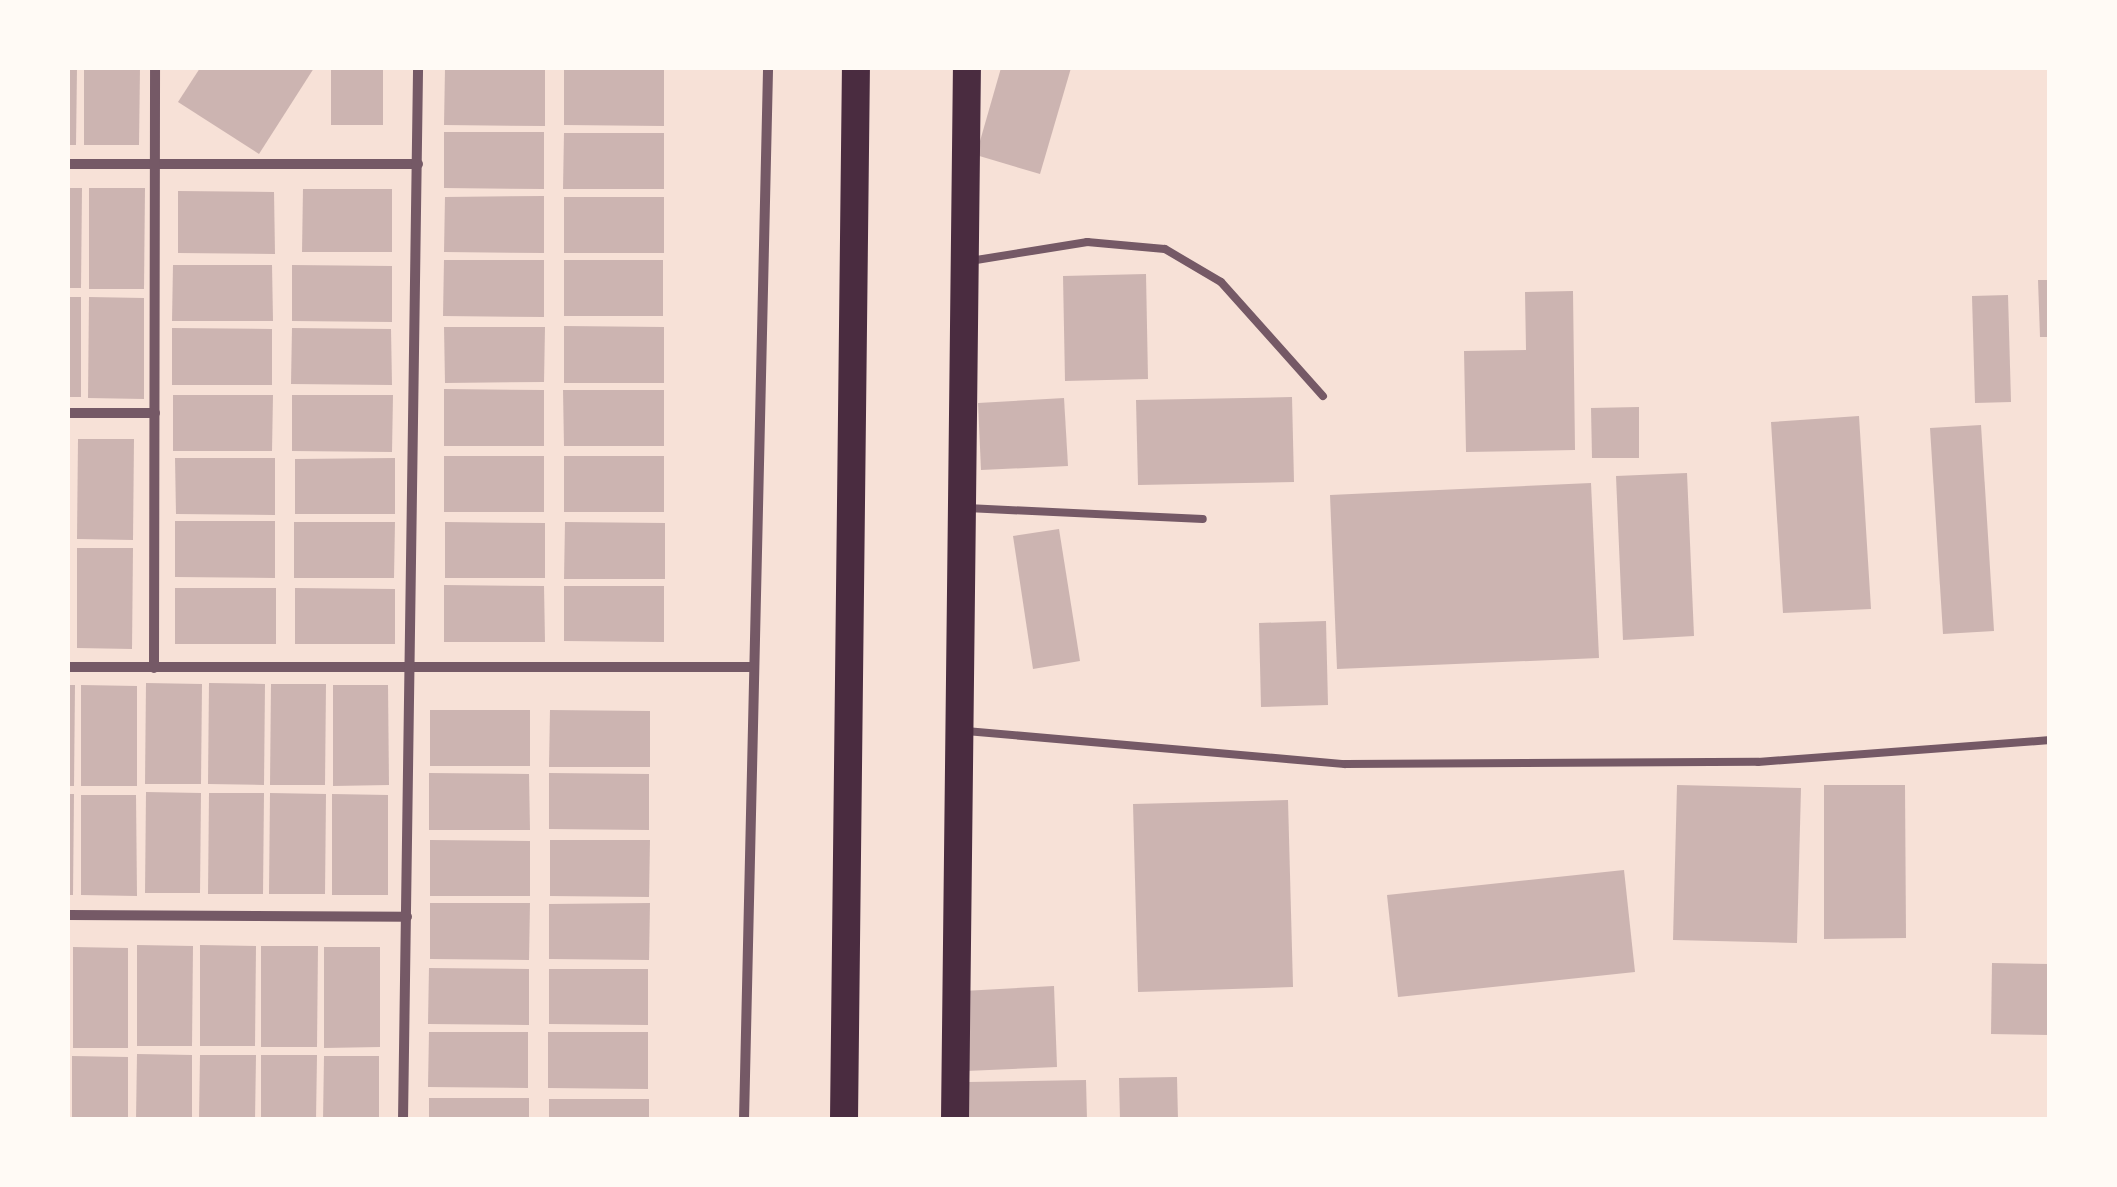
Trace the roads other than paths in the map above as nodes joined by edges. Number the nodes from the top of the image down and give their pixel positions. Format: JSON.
{"nodes":[{"id":1,"x":155,"y":68,"type":"edge"},
{"id":2,"x":418,"y":68,"type":"edge"},
{"id":3,"x":768,"y":68,"type":"edge"},
{"id":4,"x":856,"y":68,"type":"edge"},
{"id":5,"x":968,"y":68,"type":"edge"},
{"id":6,"x":68,"y":164,"type":"edge"},
{"id":7,"x":154,"y":164,"type":"junction"},
{"id":8,"x":418,"y":164,"type":"junction"},
{"id":9,"x":966,"y":262,"type":"junction"},
{"id":10,"x":1323,"y":396,"type":"dead end"},
{"id":11,"x":155,"y":412,"type":"junction"},
{"id":12,"x":68,"y":413,"type":"edge"},
{"id":13,"x":962,"y":508,"type":"junction"},
{"id":14,"x":1203,"y":518,"type":"dead end"},
{"id":15,"x":68,"y":666,"type":"edge"},
{"id":16,"x":751,"y":667,"type":"junction"},
{"id":17,"x":154,"y":668,"type":"junction"},
{"id":18,"x":412,"y":669,"type":"junction"},
{"id":19,"x":960,"y":731,"type":"junction"},
{"id":20,"x":2050,"y":740,"type":"edge"},
{"id":21,"x":68,"y":916,"type":"edge"},
{"id":22,"x":407,"y":917,"type":"junction"},
{"id":23,"x":403,"y":1120,"type":"edge"},
{"id":24,"x":744,"y":1120,"type":"edge"},
{"id":25,"x":844,"y":1120,"type":"edge"},
{"id":26,"x":955,"y":1120,"type":"edge"}],
"edges":[{"from":1,"to":7,"type":"street"},
{"from":2,"to":8,"type":"street"},
{"from":3,"to":16,"type":"street"},
{"from":4,"to":25,"type":"highway"},
{"from":5,"to":9,"type":"highway"},
{"from":6,"to":7,"type":"street"},
{"from":7,"to":8,"type":"street"},
{"from":7,"to":11,"type":"street"},
{"from":8,"to":18,"type":"street"},
{"from":9,"to":10,"type":"lane"},
{"from":9,"to":13,"type":"highway"},
{"from":11,"to":12,"type":"street"},
{"from":11,"to":17,"type":"street"},
{"from":13,"to":14,"type":"lane"},
{"from":13,"to":19,"type":"highway"},
{"from":15,"to":17,"type":"street"},
{"from":16,"to":18,"type":"street"},
{"from":16,"to":24,"type":"street"},
{"from":17,"to":18,"type":"street"},
{"from":18,"to":22,"type":"street"},
{"from":19,"to":20,"type":"lane"},
{"from":19,"to":26,"type":"highway"},
{"from":21,"to":22,"type":"street"},
{"from":22,"to":23,"type":"street"}]}
